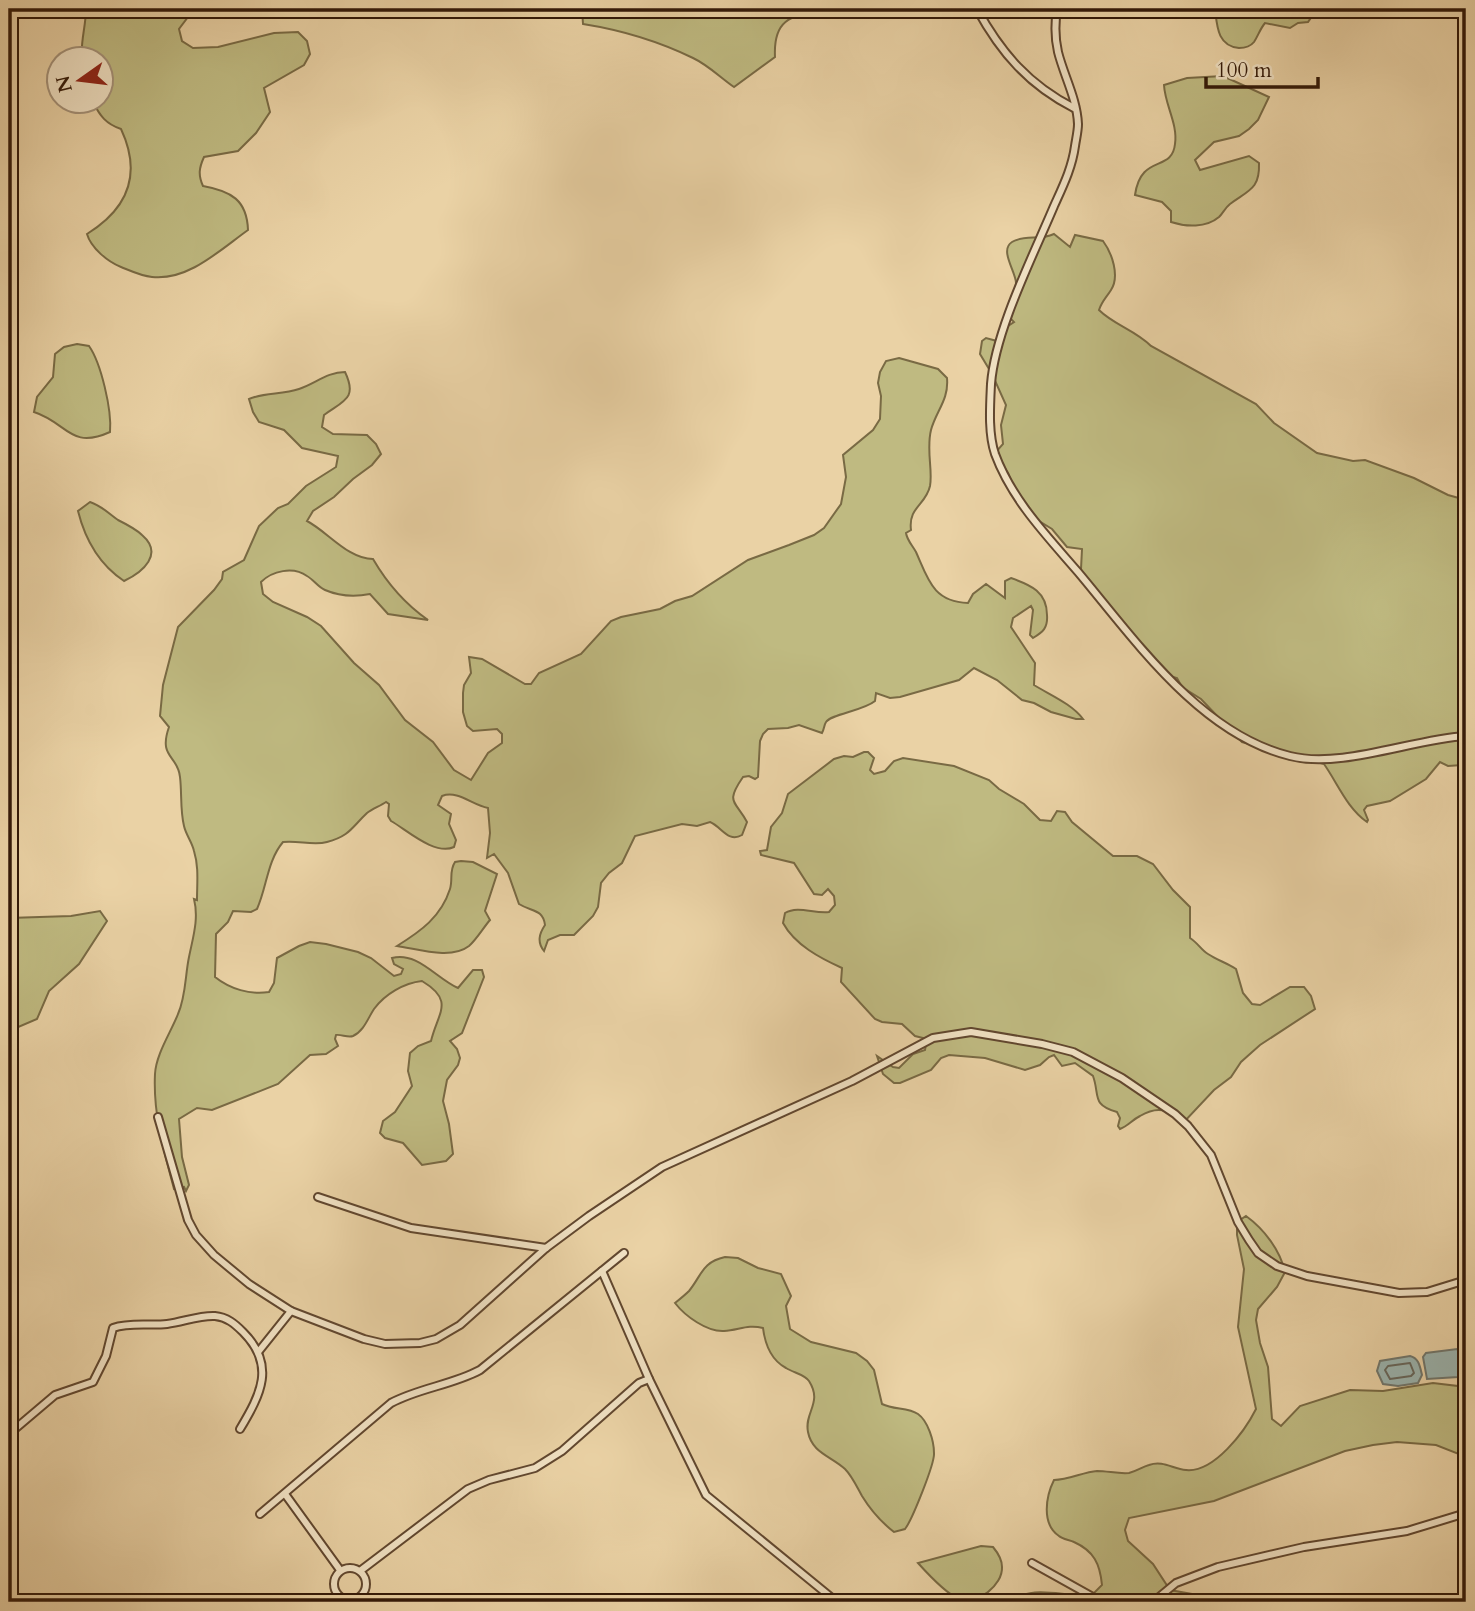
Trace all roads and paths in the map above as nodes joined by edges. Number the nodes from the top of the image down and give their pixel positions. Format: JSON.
{"nodes":[{"id":1,"x":977,"y":9,"type":"edge"},
{"id":2,"x":1057,"y":9,"type":"edge"},
{"id":3,"x":1074,"y":108,"type":"junction"},
{"id":4,"x":1466,"y":736,"type":"edge"},
{"id":5,"x":158,"y":1117,"type":"dead end"},
{"id":6,"x":318,"y":1197,"type":"dead end"},
{"id":7,"x":546,"y":1248,"type":"junction"},
{"id":8,"x":624,"y":1252,"type":"dead end"},
{"id":9,"x":602,"y":1271,"type":"junction"},
{"id":10,"x":1466,"y":1280,"type":"edge"},
{"id":11,"x":291,"y":1311,"type":"junction"},
{"id":12,"x":259,"y":1351,"type":"junction"},
{"id":13,"x":649,"y":1379,"type":"junction"},
{"id":14,"x":240,"y":1429,"type":"dead end"},
{"id":15,"x":9,"y":1434,"type":"edge"},
{"id":16,"x":285,"y":1494,"type":"junction"},
{"id":17,"x":1466,"y":1513,"type":"edge"},
{"id":18,"x":260,"y":1514,"type":"dead end"},
{"id":19,"x":1032,"y":1563,"type":"dead end"},
{"id":20,"x":340,"y":1570,"type":"junction"},
{"id":21,"x":360,"y":1571,"type":"junction"},
{"id":22,"x":362,"y":1594,"type":"junction"},
{"id":23,"x":832,"y":1598,"type":"dead end"},
{"id":24,"x":357,"y":1601,"type":"edge"},
{"id":25,"x":369,"y":1601,"type":"edge"},
{"id":26,"x":1102,"y":1602,"type":"edge"},
{"id":27,"x":1153,"y":1602,"type":"edge"}],
"edges":[{"from":1,"to":3,"type":"street"},
{"from":2,"to":3,"type":"street"},
{"from":3,"to":4,"type":"street"},
{"from":5,"to":11,"type":"street"},
{"from":6,"to":7,"type":"street"},
{"from":7,"to":10,"type":"street"},
{"from":7,"to":11,"type":"street"},
{"from":8,"to":9,"type":"street"},
{"from":9,"to":13,"type":"street"},
{"from":9,"to":16,"type":"street"},
{"from":11,"to":12,"type":"street"},
{"from":12,"to":14,"type":"street"},
{"from":12,"to":15,"type":"street"},
{"from":13,"to":21,"type":"street"},
{"from":13,"to":23,"type":"street"},
{"from":16,"to":18,"type":"street"},
{"from":16,"to":20,"type":"street"},
{"from":17,"to":27,"type":"street"},
{"from":19,"to":26,"type":"street"},
{"from":20,"to":21,"type":"street"},
{"from":20,"to":24,"type":"street"},
{"from":21,"to":22,"type":"street"},
{"from":22,"to":24,"type":"street"},
{"from":22,"to":25,"type":"street"}]}
